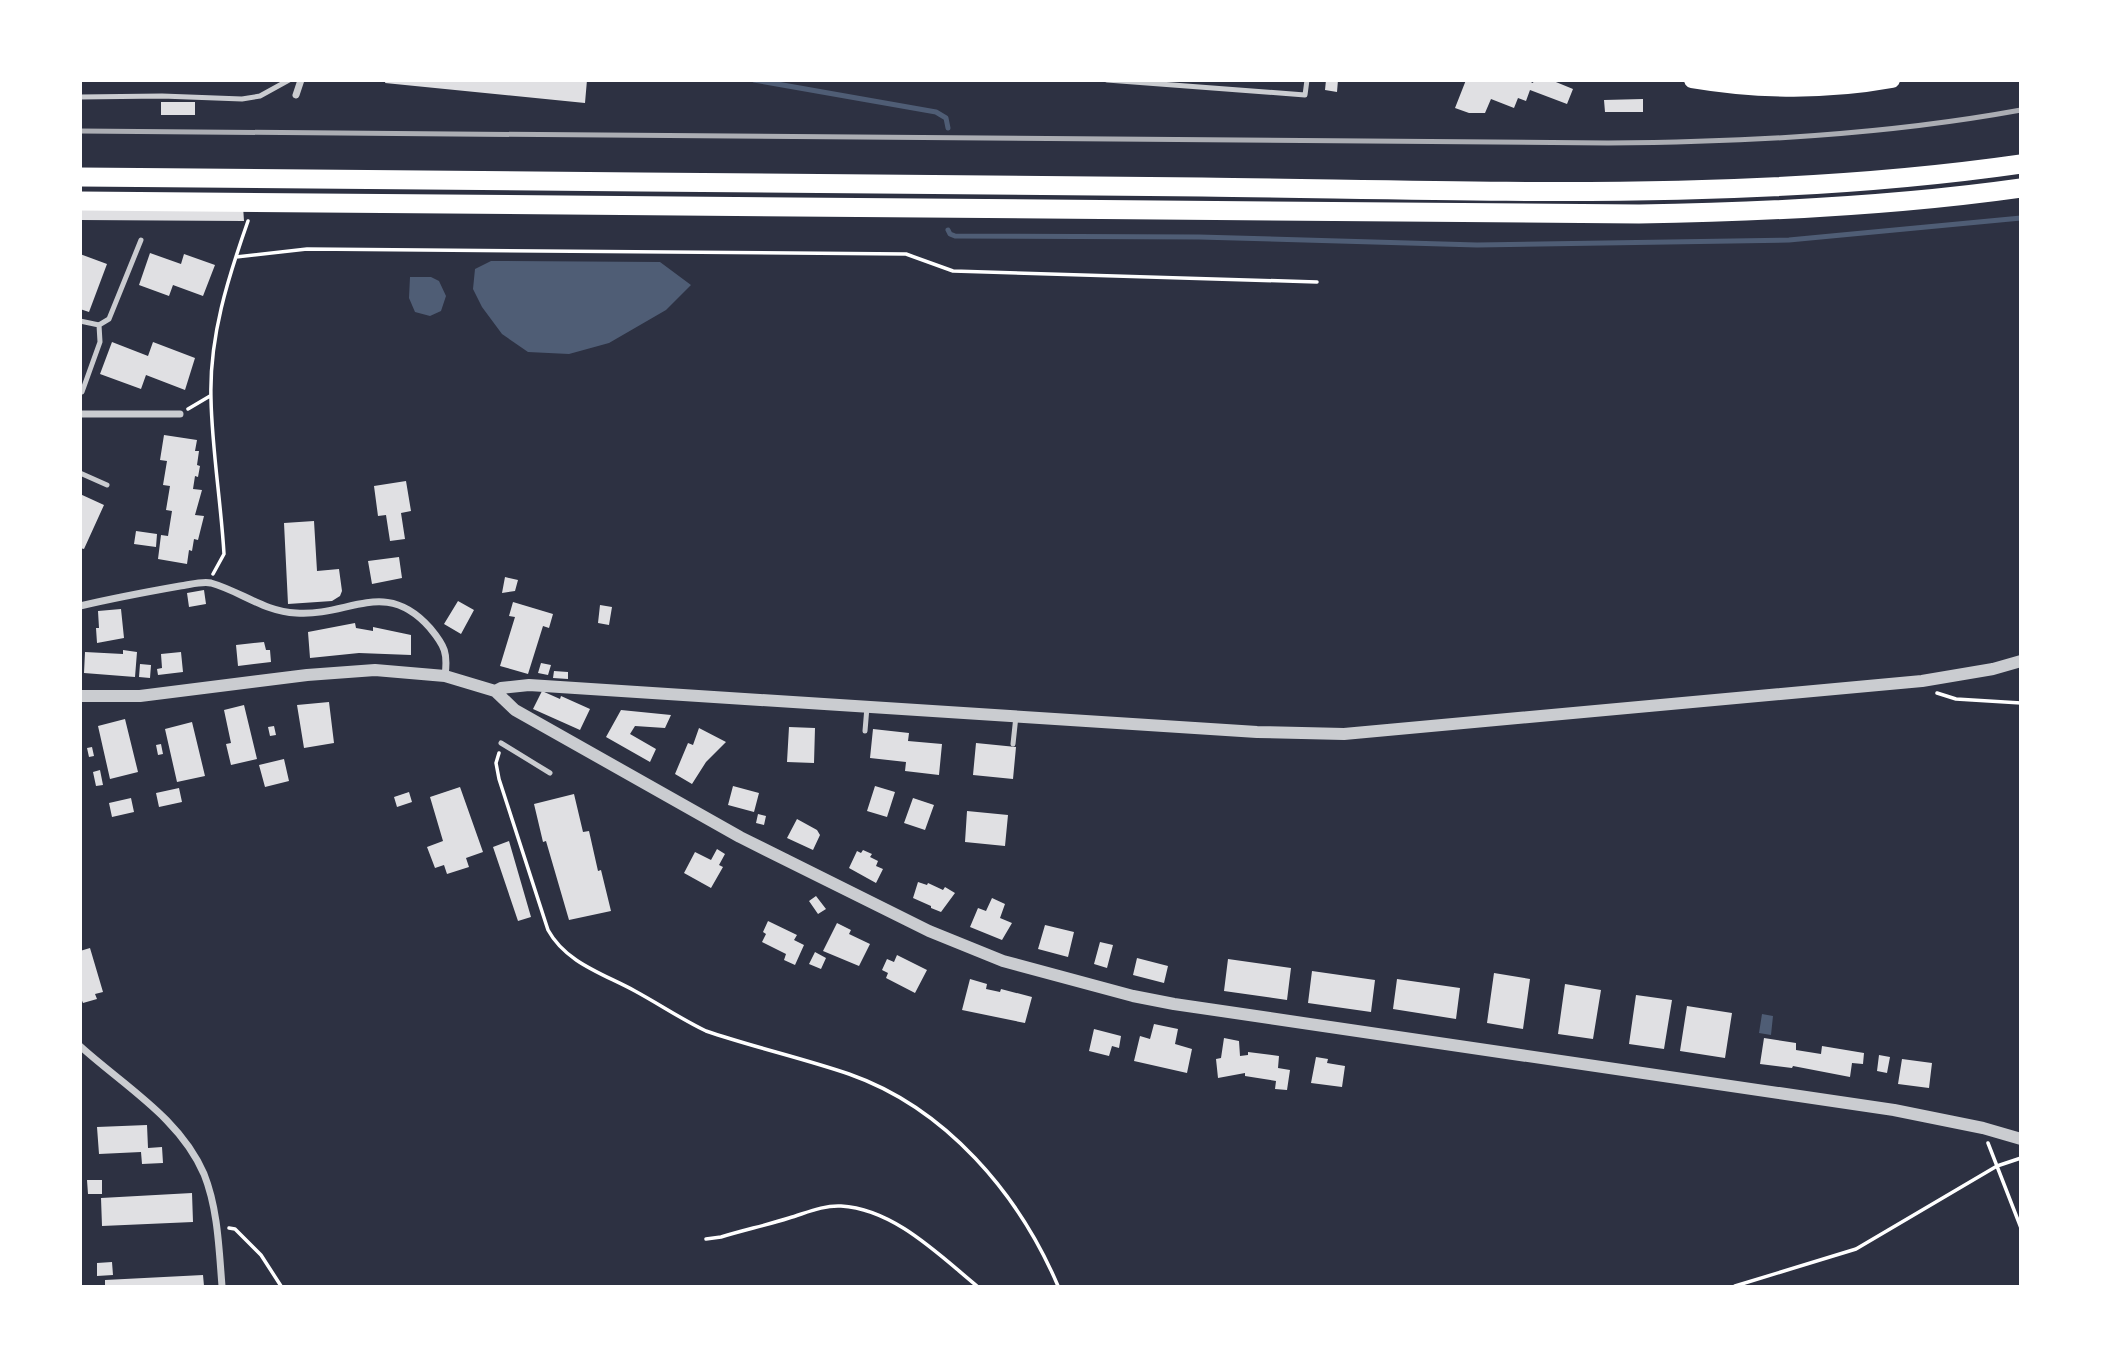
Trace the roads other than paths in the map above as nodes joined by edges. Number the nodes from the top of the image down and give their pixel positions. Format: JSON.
{"nodes":[{"id":1,"x":289,"y":80,"type":"edge"},
{"id":2,"x":301,"y":80,"type":"edge"},
{"id":3,"x":1107,"y":80,"type":"edge"},
{"id":4,"x":1307,"y":80,"type":"edge"},
{"id":5,"x":1692,"y":80,"type":"edge"},
{"id":6,"x":1892,"y":80,"type":"edge"},
{"id":7,"x":296,"y":95,"type":"dead end"},
{"id":8,"x":80,"y":97,"type":"edge"},
{"id":9,"x":2021,"y":164,"type":"edge"},
{"id":10,"x":80,"y":177,"type":"edge"},
{"id":11,"x":2021,"y":188,"type":"edge"},
{"id":12,"x":80,"y":201,"type":"edge"},
{"id":13,"x":141,"y":240,"type":"dead end"},
{"id":14,"x":80,"y":321,"type":"edge"},
{"id":15,"x":99,"y":325,"type":"junction"},
{"id":16,"x":82,"y":392,"type":"edge"},
{"id":17,"x":80,"y":414,"type":"edge"},
{"id":18,"x":180,"y":414,"type":"road end"},
{"id":19,"x":80,"y":473,"type":"edge"},
{"id":20,"x":107,"y":485,"type":"dead end"},
{"id":21,"x":80,"y":606,"type":"edge"},
{"id":22,"x":2021,"y":661,"type":"edge"},
{"id":23,"x":445,"y":676,"type":"junction"},
{"id":24,"x":495,"y":691,"type":"junction"},
{"id":25,"x":80,"y":696,"type":"edge"},
{"id":26,"x":867,"y":707,"type":"junction"},
{"id":27,"x":1016,"y":716,"type":"junction"},
{"id":28,"x":865,"y":731,"type":"dead end"},
{"id":29,"x":501,"y":743,"type":"road end"},
{"id":30,"x":1013,"y":744,"type":"dead end"},
{"id":31,"x":550,"y":773,"type":"dead end"},
{"id":32,"x":80,"y":1046,"type":"edge"},
{"id":33,"x":2021,"y":1139,"type":"edge"},
{"id":34,"x":222,"y":1286,"type":"edge"}],
"edges":[{"from":1,"to":8,"type":"lane"},
{"from":2,"to":7,"type":"street"},
{"from":3,"to":4,"type":"lane"},
{"from":5,"to":6,"type":"main road"},
{"from":9,"to":10,"type":"highway"},
{"from":11,"to":12,"type":"highway"},
{"from":13,"to":15,"type":"lane"},
{"from":14,"to":15,"type":"lane"},
{"from":15,"to":16,"type":"lane"},
{"from":17,"to":18,"type":"street"},
{"from":19,"to":20,"type":"lane"},
{"from":21,"to":23,"type":"street"},
{"from":22,"to":27,"type":"street"},
{"from":23,"to":24,"type":"street"},
{"from":23,"to":25,"type":"street"},
{"from":24,"to":26,"type":"street"},
{"from":24,"to":33,"type":"street"},
{"from":26,"to":27,"type":"street"},
{"from":26,"to":28,"type":"lane"},
{"from":27,"to":30,"type":"lane"},
{"from":29,"to":31,"type":"lane"},
{"from":32,"to":34,"type":"street"}]}
